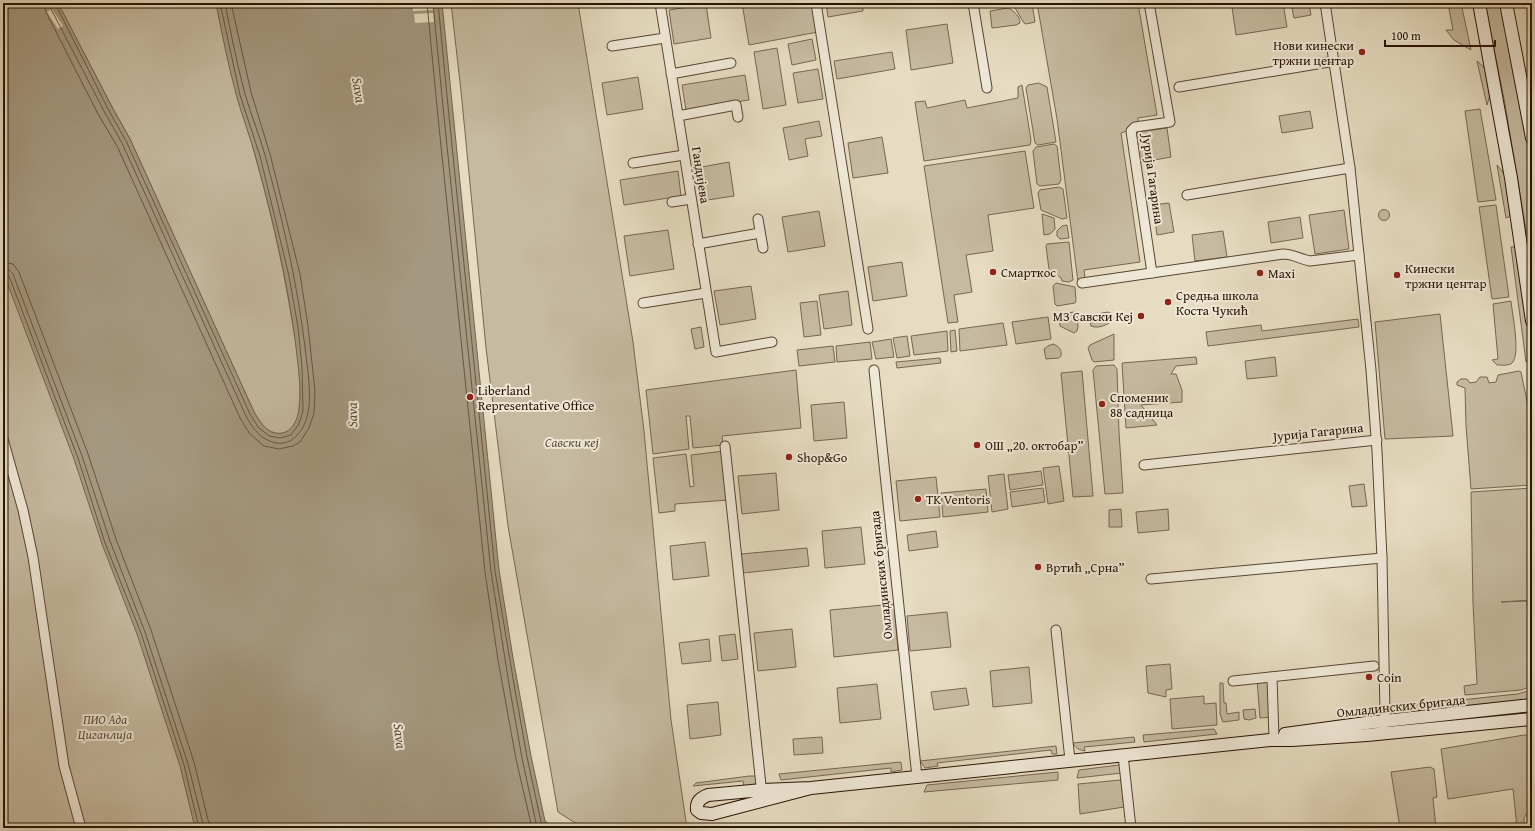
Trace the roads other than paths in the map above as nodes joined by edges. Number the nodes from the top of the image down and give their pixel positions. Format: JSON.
{"nodes":[{"id":1,"x":660,"y":3,"type":"edge"},
{"id":2,"x":816,"y":3,"type":"edge"},
{"id":3,"x":973,"y":3,"type":"edge"},
{"id":4,"x":1149,"y":3,"type":"edge"},
{"id":5,"x":1325,"y":3,"type":"edge"},
{"id":6,"x":1479,"y":3,"type":"edge"},
{"id":7,"x":1506,"y":3,"type":"edge"},
{"id":8,"x":665,"y":38,"type":"junction"},
{"id":9,"x":612,"y":46,"type":"dead end"},
{"id":10,"x":1335,"y":61,"type":"junction"},
{"id":11,"x":731,"y":64,"type":"dead end"},
{"id":12,"x":671,"y":74,"type":"junction"},
{"id":13,"x":1179,"y":87,"type":"dead end"},
{"id":14,"x":987,"y":88,"type":"dead end"},
{"id":15,"x":678,"y":116,"type":"junction"},
{"id":16,"x":738,"y":117,"type":"dead end"},
{"id":17,"x":1532,"y":138,"type":"edge"},
{"id":18,"x":684,"y":155,"type":"junction"},
{"id":19,"x":633,"y":163,"type":"dead end"},
{"id":20,"x":1350,"y":168,"type":"junction"},
{"id":21,"x":1187,"y":195,"type":"dead end"},
{"id":22,"x":691,"y":199,"type":"junction"},
{"id":23,"x":672,"y":202,"type":"dead end"},
{"id":24,"x":758,"y":220,"type":"dead end"},
{"id":25,"x":760,"y":233,"type":"junction"},
{"id":26,"x":698,"y":244,"type":"junction"},
{"id":27,"x":763,"y":248,"type":"dead end"},
{"id":28,"x":1359,"y":255,"type":"junction"},
{"id":29,"x":1152,"y":273,"type":"junction"},
{"id":30,"x":1082,"y":283,"type":"dead end"},
{"id":31,"x":706,"y":293,"type":"junction"},
{"id":32,"x":643,"y":303,"type":"dead end"},
{"id":33,"x":1532,"y":321,"type":"edge"},
{"id":34,"x":868,"y":329,"type":"dead end"},
{"id":35,"x":772,"y":342,"type":"dead end"},
{"id":36,"x":874,"y":370,"type":"dead end"},
{"id":37,"x":3,"y":439,"type":"edge"},
{"id":38,"x":1376,"y":440,"type":"junction"},
{"id":39,"x":725,"y":446,"type":"dead end"},
{"id":40,"x":1144,"y":465,"type":"dead end"},
{"id":41,"x":1382,"y":558,"type":"junction"},
{"id":42,"x":1151,"y":579,"type":"dead end"},
{"id":43,"x":1056,"y":630,"type":"dead end"},
{"id":44,"x":1374,"y":666,"type":"dead end"},
{"id":45,"x":1272,"y":677,"type":"junction"},
{"id":46,"x":1233,"y":681,"type":"dead end"},
{"id":47,"x":1531,"y":705,"type":"edge"},
{"id":48,"x":1532,"y":719,"type":"edge"},
{"id":49,"x":1385,"y":721,"type":"junction"},
{"id":50,"x":1382,"y":734,"type":"junction"},
{"id":51,"x":1274,"y":739,"type":"junction"},
{"id":52,"x":1123,"y":755,"type":"junction"},
{"id":53,"x":1070,"y":760,"type":"junction"},
{"id":54,"x":917,"y":777,"type":"junction"},
{"id":55,"x":762,"y":796,"type":"joint"},
{"id":56,"x":81,"y":828,"type":"edge"},
{"id":57,"x":1131,"y":828,"type":"edge"}],
"edges":[{"from":1,"to":8,"type":"street","name":"Гандијева"},
{"from":2,"to":34,"type":"street"},
{"from":3,"to":14,"type":"street"},
{"from":4,"to":29,"type":"street","name":"Јурија Гагарина"},
{"from":5,"to":10,"type":"street","name":"Јурија Гагарина"},
{"from":6,"to":33,"type":"street"},
{"from":7,"to":17,"type":"street"},
{"from":8,"to":9,"type":"street"},
{"from":8,"to":12,"type":"street","name":"Гандијева"},
{"from":10,"to":13,"type":"street"},
{"from":10,"to":20,"type":"street","name":"Јурија Гагарина"},
{"from":11,"to":12,"type":"street"},
{"from":12,"to":15,"type":"street","name":"Гандијева"},
{"from":15,"to":16,"type":"street"},
{"from":15,"to":18,"type":"street","name":"Гандијева"},
{"from":18,"to":19,"type":"street"},
{"from":18,"to":22,"type":"street","name":"Гандијева"},
{"from":20,"to":21,"type":"street"},
{"from":20,"to":28,"type":"street","name":"Јурија Гагарина"},
{"from":22,"to":23,"type":"street"},
{"from":22,"to":26,"type":"street","name":"Гандијева"},
{"from":24,"to":25,"type":"street"},
{"from":25,"to":26,"type":"street"},
{"from":25,"to":27,"type":"street"},
{"from":26,"to":31,"type":"street","name":"Гандијева"},
{"from":28,"to":29,"type":"street"},
{"from":28,"to":38,"type":"street","name":"Јурија Гагарина"},
{"from":29,"to":30,"type":"street"},
{"from":31,"to":32,"type":"street"},
{"from":31,"to":35,"type":"street","name":"Гандијева"},
{"from":36,"to":54,"type":"street","name":"Омладинских бригада"},
{"from":37,"to":56,"type":"street"},
{"from":38,"to":40,"type":"street","name":"Јурија Гагарина"},
{"from":38,"to":41,"type":"street","name":"Јурија Гагарина"},
{"from":39,"to":55,"type":"street","name":"Омладинских бригада"},
{"from":41,"to":42,"type":"street"},
{"from":41,"to":49,"type":"street","name":"Јурија Гагарина"},
{"from":43,"to":53,"type":"street"},
{"from":44,"to":45,"type":"street"},
{"from":45,"to":46,"type":"street"},
{"from":45,"to":51,"type":"street"},
{"from":47,"to":49,"type":"street","name":"Омладинских бригада"},
{"from":48,"to":50,"type":"street","name":"Омладинских бригада"},
{"from":49,"to":50,"type":"street","name":"Јурија Гагарина"},
{"from":49,"to":51,"type":"street","name":"Омладинских бригада"},
{"from":50,"to":51,"type":"street","name":"Омладинских бригада"},
{"from":51,"to":52,"type":"street","name":"Омладинских бригада"},
{"from":52,"to":53,"type":"street","name":"Омладинских бригада"},
{"from":52,"to":57,"type":"street"},
{"from":53,"to":54,"type":"street","name":"Омладинских бригада"},
{"from":54,"to":55,"type":"street","name":"Омладинских бригада"}]}
